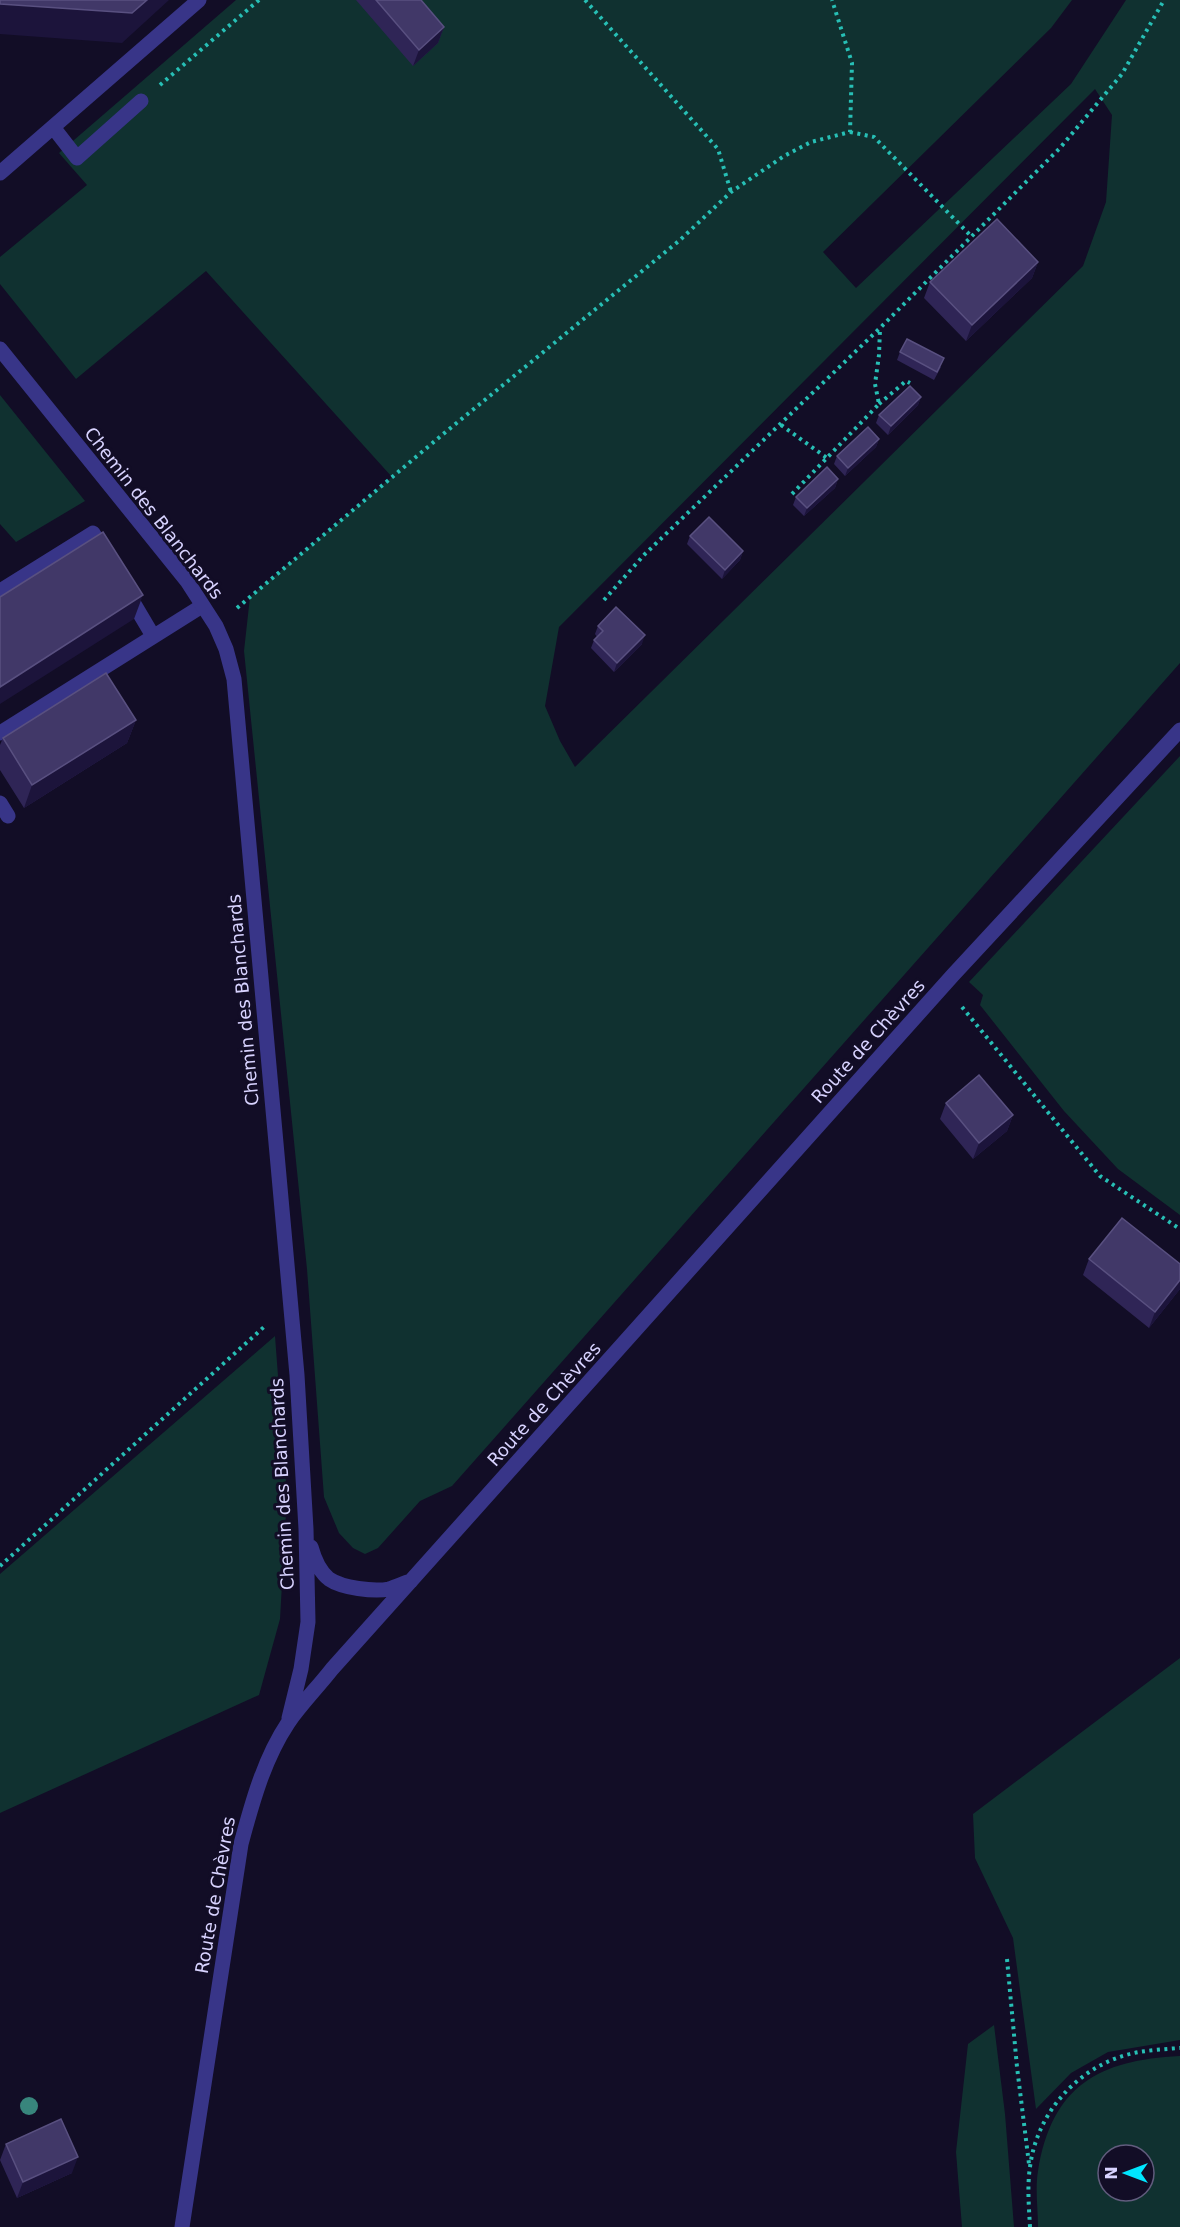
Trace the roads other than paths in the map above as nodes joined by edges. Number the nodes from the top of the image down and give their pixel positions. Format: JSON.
{"nodes":[{"id":1,"x":199,"y":0,"type":"edge"},
{"id":2,"x":141,"y":101,"type":"road end"},
{"id":3,"x":52,"y":127,"type":"junction"},
{"id":4,"x":0,"y":173,"type":"edge"},
{"id":5,"x":0,"y":349,"type":"edge"},
{"id":6,"x":0,"y":591,"type":"edge"},
{"id":7,"x":202,"y":606,"type":"junction"},
{"id":8,"x":153,"y":636,"type":"junction"},
{"id":9,"x":1180,"y":730,"type":"edge"},
{"id":10,"x":0,"y":733,"type":"edge"},
{"id":11,"x":0,"y":803,"type":"edge"},
{"id":12,"x":8,"y":816,"type":"dead end"},
{"id":13,"x":306,"y":1529,"type":"junction"},
{"id":14,"x":414,"y":1579,"type":"junction"},
{"id":15,"x":288,"y":1723,"type":"junction"},
{"id":16,"x":183,"y":2227,"type":"edge"}],
"edges":[{"from":1,"to":3,"type":"street"},
{"from":2,"to":3,"type":"street"},
{"from":3,"to":4,"type":"street"},
{"from":5,"to":7,"type":"street","name":"Chemin des Blanchards"},
{"from":6,"to":8,"type":"street"},
{"from":7,"to":8,"type":"street"},
{"from":7,"to":13,"type":"street","name":"Chemin des Blanchards"},
{"from":8,"to":10,"type":"street"},
{"from":9,"to":14,"type":"street","name":"Route de Chèvres"},
{"from":11,"to":12,"type":"street"},
{"from":13,"to":14,"type":"street"},
{"from":13,"to":15,"type":"street","name":"Chemin des Blanchards"},
{"from":14,"to":15,"type":"street","name":"Route de Chèvres"},
{"from":15,"to":16,"type":"street","name":"Route de Chèvres"}]}
